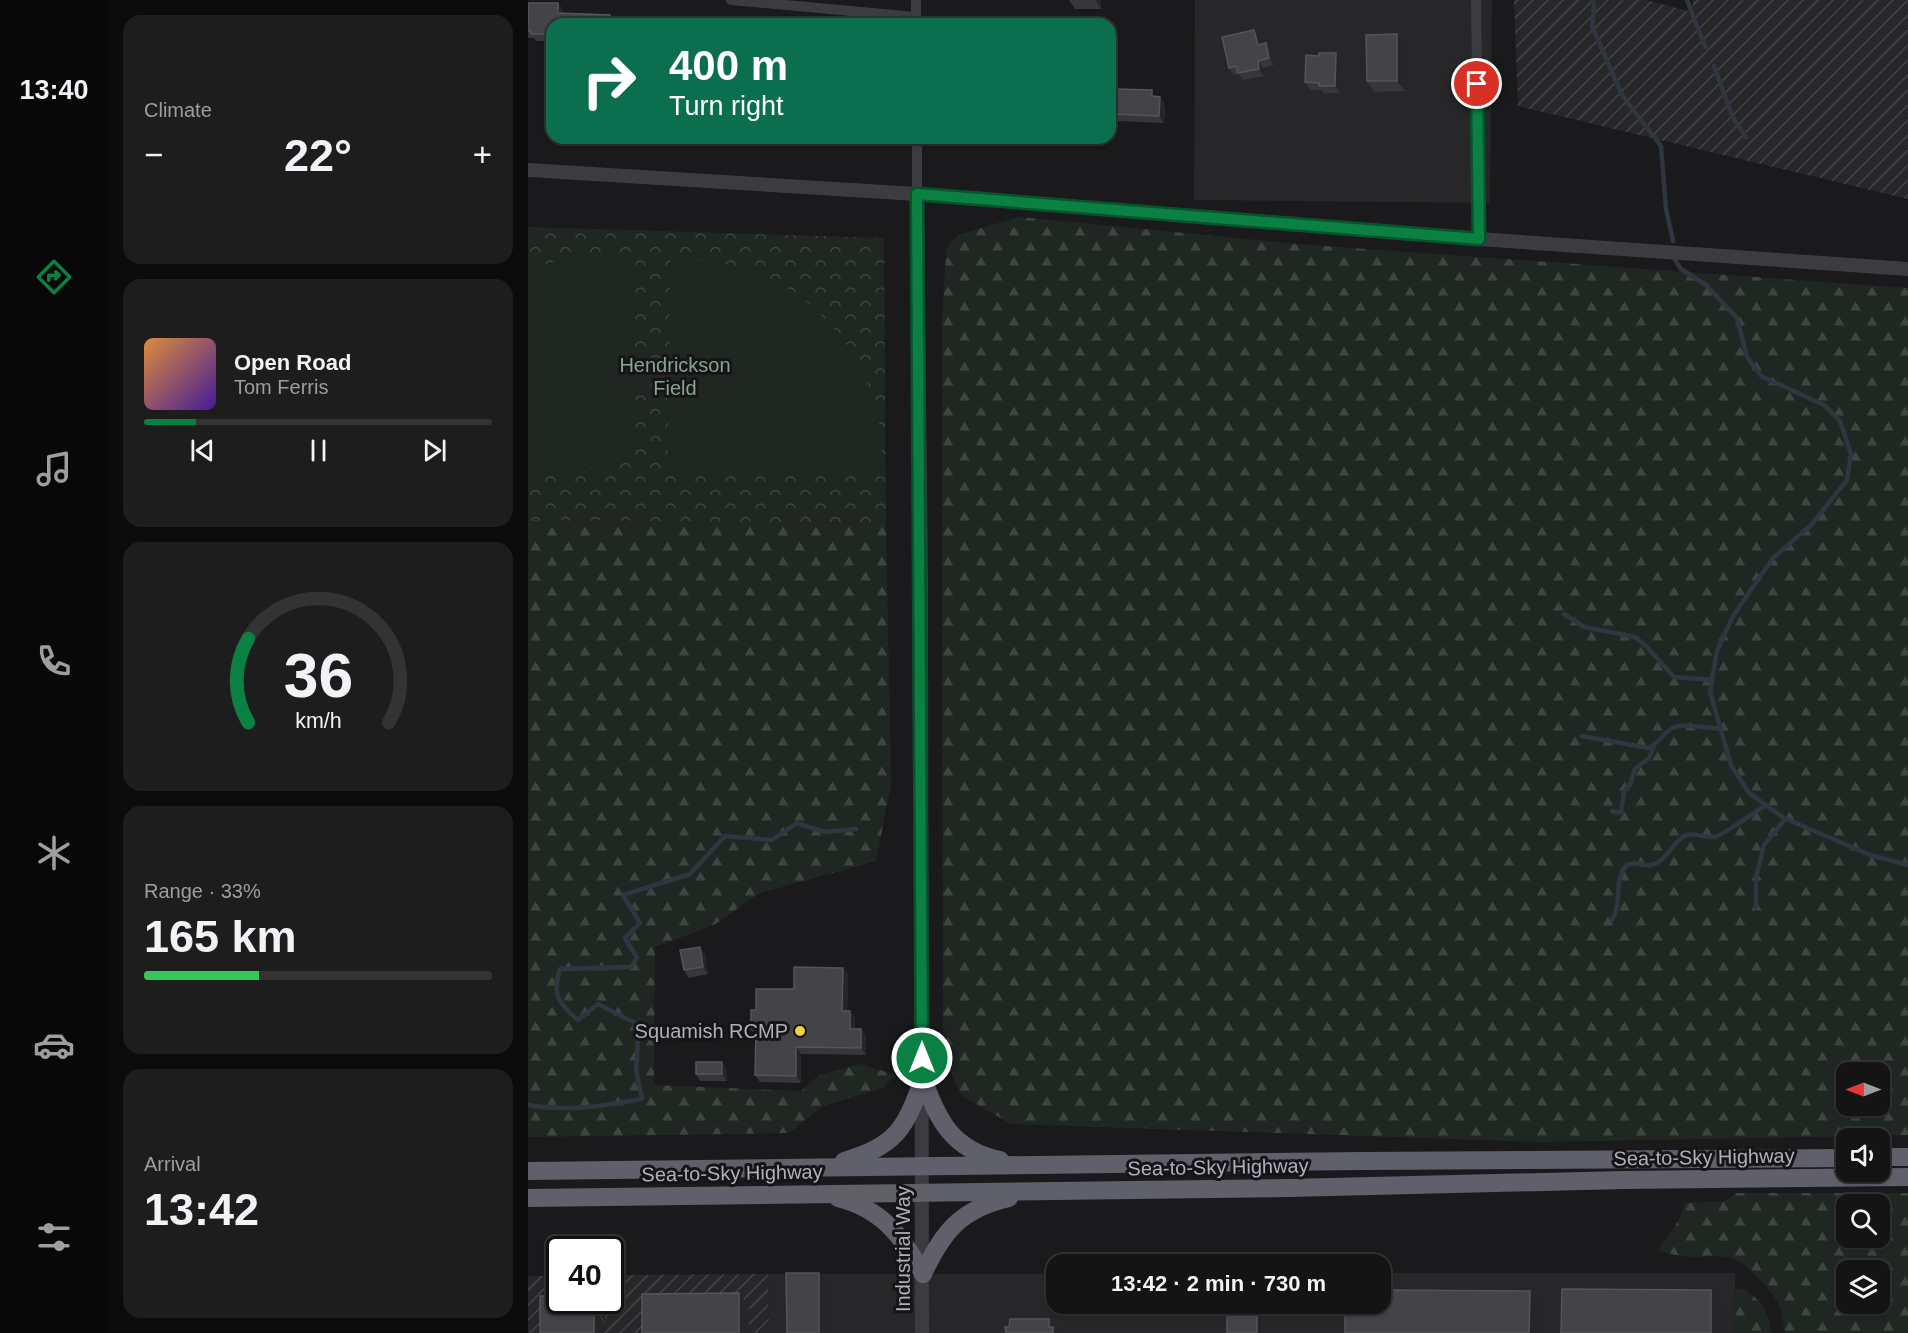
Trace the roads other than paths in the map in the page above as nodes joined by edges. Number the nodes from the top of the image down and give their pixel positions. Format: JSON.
{"nodes":[{"id":1,"x":731,"y":0,"type":"edge"},
{"id":2,"x":916,"y":0,"type":"edge"},
{"id":3,"x":1476,"y":0,"type":"edge"},
{"id":4,"x":890,"y":18,"type":"edge"},
{"id":5,"x":916,"y":18,"type":"edge"},
{"id":6,"x":917,"y":144,"type":"edge"},
{"id":7,"x":528,"y":170,"type":"edge"},
{"id":8,"x":917,"y":194,"type":"junction"},
{"id":9,"x":1479,"y":239,"type":"junction"},
{"id":10,"x":1908,"y":269,"type":"edge"},
{"id":11,"x":922,"y":1079,"type":"junction"},
{"id":12,"x":1890,"y":1157,"type":"edge"},
{"id":13,"x":1908,"y":1157,"type":"edge"},
{"id":14,"x":1836,"y":1158,"type":"edge"},
{"id":15,"x":1025,"y":1165,"type":"junction"},
{"id":16,"x":923,"y":1166,"type":"junction"},
{"id":17,"x":825,"y":1167,"type":"junction"},
{"id":18,"x":528,"y":1171,"type":"edge"},
{"id":19,"x":1908,"y":1177,"type":"edge"},
{"id":20,"x":1036,"y":1191,"type":"junction"},
{"id":21,"x":923,"y":1192,"type":"junction"},
{"id":22,"x":823,"y":1194,"type":"junction"},
{"id":23,"x":528,"y":1198,"type":"edge"},
{"id":24,"x":922,"y":1274,"type":"junction"},
{"id":25,"x":922,"y":1333,"type":"edge"}],
"edges":[{"from":1,"to":4,"type":"street"},
{"from":2,"to":5,"type":"street"},
{"from":3,"to":9,"type":"street"},
{"from":6,"to":8,"type":"street"},
{"from":7,"to":8,"type":"street"},
{"from":8,"to":9,"type":"street"},
{"from":8,"to":11,"type":"street","name":"Industrial Way"},
{"from":9,"to":10,"type":"street"},
{"from":11,"to":15,"type":"highway"},
{"from":11,"to":16,"type":"street","name":"Industrial Way"},
{"from":11,"to":17,"type":"highway"},
{"from":12,"to":13,"type":"highway"},
{"from":14,"to":15,"type":"highway","name":"Sea-to-Sky Highway"},
{"from":15,"to":16,"type":"highway","name":"Sea-to-Sky Highway"},
{"from":16,"to":17,"type":"highway","name":"Sea-to-Sky Highway"},
{"from":16,"to":21,"type":"street","name":"Industrial Way"},
{"from":17,"to":18,"type":"highway","name":"Sea-to-Sky Highway"},
{"from":19,"to":20,"type":"highway","name":"Sea-to-Sky Highway"},
{"from":20,"to":21,"type":"highway","name":"Sea-to-Sky Highway"},
{"from":20,"to":24,"type":"highway"},
{"from":21,"to":22,"type":"highway","name":"Sea-to-Sky Highway"},
{"from":21,"to":24,"type":"street","name":"Industrial Way"},
{"from":22,"to":23,"type":"highway","name":"Sea-to-Sky Highway"},
{"from":22,"to":24,"type":"highway"},
{"from":24,"to":25,"type":"street","name":"Industrial Way"}]}
